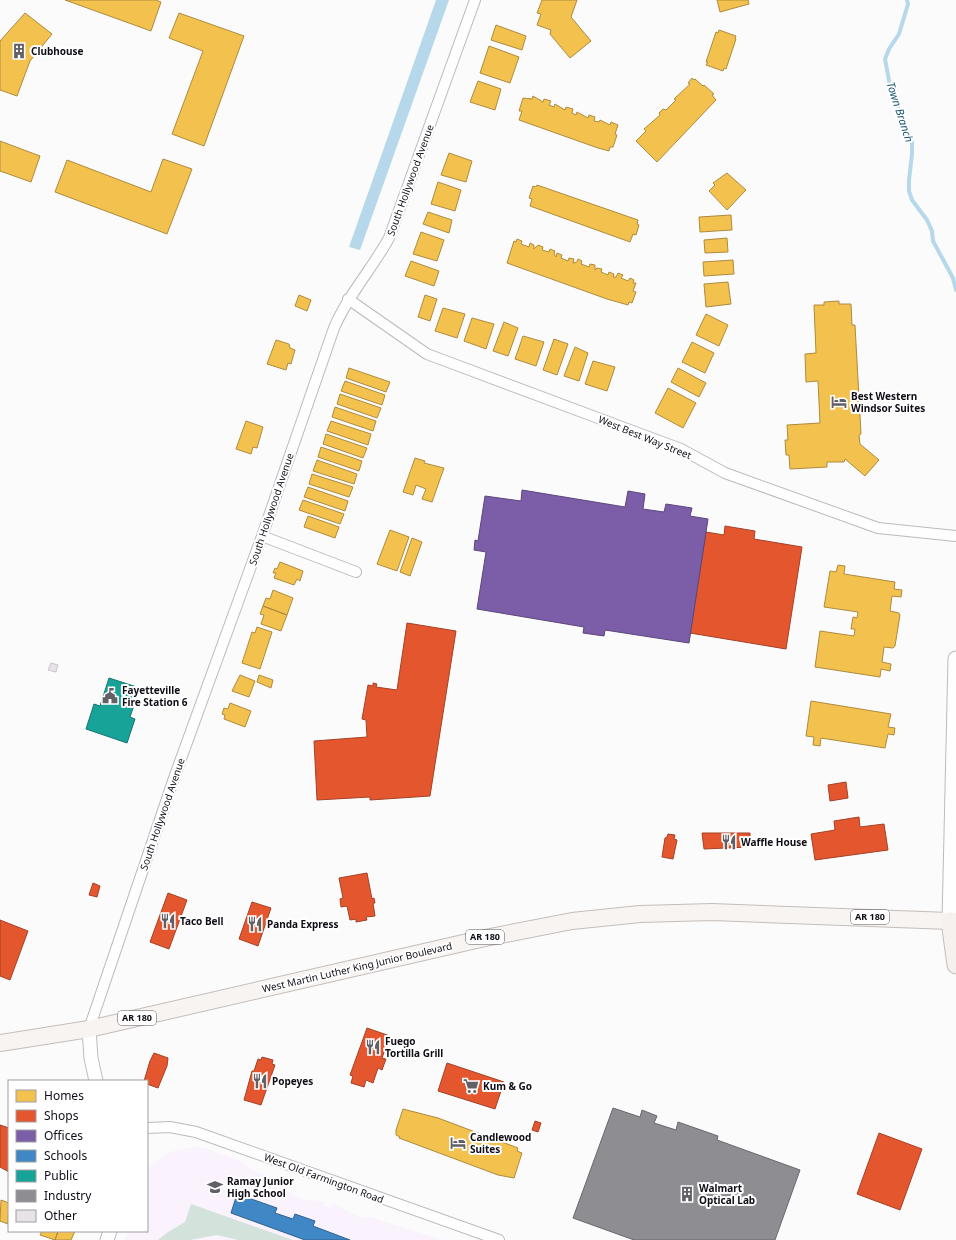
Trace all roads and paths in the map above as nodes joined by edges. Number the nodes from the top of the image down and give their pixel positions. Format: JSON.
{"nodes":[{"id":1,"x":474,"y":0,"type":"edge"},
{"id":2,"x":348,"y":299,"type":"junction"},
{"id":3,"x":262,"y":536,"type":"junction"},
{"id":4,"x":956,"y":536,"type":"edge"},
{"id":5,"x":356,"y":572,"type":"dead end"},
{"id":6,"x":956,"y":660,"type":"edge"},
{"id":7,"x":956,"y":663,"type":"edge"},
{"id":8,"x":953,"y":922,"type":"edge"},
{"id":9,"x":956,"y":964,"type":"edge"},
{"id":10,"x":89,"y":1029,"type":"junction"},
{"id":11,"x":0,"y":1044,"type":"edge"},
{"id":12,"x":96,"y":1080,"type":"edge"},
{"id":13,"x":148,"y":1128,"type":"edge"},
{"id":14,"x":499,"y":1240,"type":"edge"}],
"edges":[{"from":1,"to":2,"type":"street","name":"South Hollywood Avenue"},
{"from":2,"to":3,"type":"street","name":"South Hollywood Avenue"},
{"from":2,"to":4,"type":"street","name":"West Best Way Street"},
{"from":3,"to":5,"type":"street"},
{"from":3,"to":10,"type":"street","name":"South Hollywood Avenue"},
{"from":6,"to":7,"type":"main road"},
{"from":7,"to":8,"type":"main road"},
{"from":8,"to":9,"type":"highway"},
{"from":8,"to":10,"type":"main road","name":"West Martin Luther King Junior Boulevard","number":"AR 180"},
{"from":10,"to":11,"type":"main road","name":"West Martin Luther King Junior Boulevard","number":"AR 180"},
{"from":10,"to":12,"type":"street"},
{"from":13,"to":14,"type":"street","name":"West Old Farmington Road"}]}
